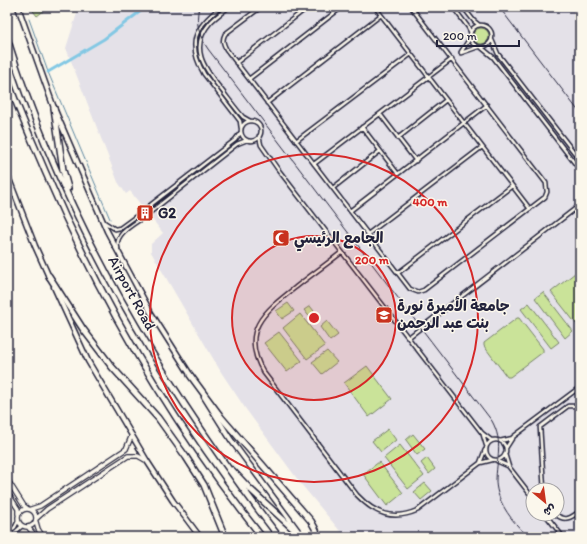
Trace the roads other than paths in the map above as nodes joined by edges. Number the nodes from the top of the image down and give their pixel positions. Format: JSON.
{"nodes":[{"id":1,"x":18,"y":7,"type":"edge"},
{"id":2,"x":221,"y":7,"type":"edge"},
{"id":3,"x":229,"y":7,"type":"edge"},
{"id":4,"x":260,"y":7,"type":"edge"},
{"id":5,"x":308,"y":7,"type":"edge"},
{"id":6,"x":342,"y":7,"type":"edge"},
{"id":7,"x":374,"y":7,"type":"edge"},
{"id":8,"x":411,"y":7,"type":"edge"},
{"id":9,"x":453,"y":7,"type":"edge"},
{"id":10,"x":463,"y":7,"type":"edge"},
{"id":11,"x":381,"y":15,"type":"junction"},
{"id":12,"x":480,"y":25,"type":"junction"},
{"id":13,"x":470,"y":33,"type":"junction"},
{"id":14,"x":7,"y":38,"type":"edge"},
{"id":15,"x":470,"y":38,"type":"junction"},
{"id":16,"x":492,"y":40,"type":"junction"},
{"id":17,"x":478,"y":47,"type":"junction"},
{"id":18,"x":482,"y":48,"type":"junction"},
{"id":19,"x":410,"y":54,"type":"junction"},
{"id":20,"x":452,"y":59,"type":"junction"},
{"id":21,"x":236,"y":63,"type":"junction"},
{"id":22,"x":428,"y":77,"type":"junction"},
{"id":23,"x":7,"y":78,"type":"edge"},
{"id":24,"x":249,"y":79,"type":"junction"},
{"id":25,"x":446,"y":100,"type":"junction"},
{"id":26,"x":267,"y":103,"type":"junction"},
{"id":27,"x":487,"y":106,"type":"junction"},
{"id":28,"x":54,"y":108,"type":"junction"},
{"id":29,"x":380,"y":114,"type":"junction"},
{"id":30,"x":250,"y":121,"type":"junction"},
{"id":31,"x":464,"y":124,"type":"junction"},
{"id":32,"x":362,"y":127,"type":"junction"},
{"id":33,"x":241,"y":130,"type":"junction"},
{"id":34,"x":260,"y":136,"type":"junction"},
{"id":35,"x":398,"y":138,"type":"junction"},
{"id":36,"x":248,"y":141,"type":"junction"},
{"id":37,"x":296,"y":141,"type":"junction"},
{"id":38,"x":262,"y":145,"type":"junction"},
{"id":39,"x":482,"y":148,"type":"junction"},
{"id":40,"x":380,"y":151,"type":"junction"},
{"id":41,"x":580,"y":160,"type":"edge"},
{"id":42,"x":416,"y":161,"type":"junction"},
{"id":43,"x":314,"y":164,"type":"junction"},
{"id":44,"x":580,"y":170,"type":"edge"},
{"id":45,"x":7,"y":174,"type":"edge"},
{"id":46,"x":398,"y":174,"type":"junction"},
{"id":47,"x":512,"y":186,"type":"junction"},
{"id":48,"x":332,"y":188,"type":"junction"},
{"id":49,"x":580,"y":205,"type":"edge"},
{"id":50,"x":530,"y":209,"type":"junction"},
{"id":51,"x":350,"y":211,"type":"junction"},
{"id":52,"x":76,"y":212,"type":"junction"},
{"id":53,"x":138,"y":215,"type":"junction"},
{"id":54,"x":141,"y":219,"type":"junction"},
{"id":55,"x":104,"y":222,"type":"junction"},
{"id":56,"x":368,"y":234,"type":"junction"},
{"id":57,"x":342,"y":252,"type":"junction"},
{"id":58,"x":119,"y":253,"type":"junction"},
{"id":59,"x":398,"y":273,"type":"junction"},
{"id":60,"x":49,"y":276,"type":"junction"},
{"id":61,"x":409,"y":337,"type":"junction"},
{"id":62,"x":190,"y":374,"type":"junction"},
{"id":63,"x":580,"y":387,"type":"edge"},
{"id":64,"x":580,"y":409,"type":"edge"},
{"id":65,"x":482,"y":433,"type":"junction"},
{"id":66,"x":132,"y":435,"type":"junction"},
{"id":67,"x":513,"y":437,"type":"junction"},
{"id":68,"x":495,"y":440,"type":"junction"},
{"id":69,"x":500,"y":441,"type":"junction"},
{"id":70,"x":506,"y":448,"type":"junction"},
{"id":71,"x":126,"y":449,"type":"junction"},
{"id":72,"x":486,"y":449,"type":"junction"},
{"id":73,"x":215,"y":450,"type":"junction"},
{"id":74,"x":505,"y":454,"type":"junction"},
{"id":75,"x":128,"y":456,"type":"junction"},
{"id":76,"x":492,"y":460,"type":"junction"},
{"id":77,"x":497,"y":460,"type":"junction"},
{"id":78,"x":147,"y":461,"type":"junction"},
{"id":79,"x":480,"y":463,"type":"junction"},
{"id":80,"x":509,"y":467,"type":"junction"},
{"id":81,"x":7,"y":479,"type":"edge"},
{"id":82,"x":543,"y":482,"type":"edge"},
{"id":83,"x":525,"y":488,"type":"edge"},
{"id":84,"x":7,"y":492,"type":"edge"},
{"id":85,"x":29,"y":509,"type":"junction"},
{"id":86,"x":580,"y":511,"type":"edge"},
{"id":87,"x":18,"y":514,"type":"junction"},
{"id":88,"x":565,"y":519,"type":"edge"},
{"id":89,"x":36,"y":520,"type":"junction"},
{"id":90,"x":18,"y":521,"type":"junction"},
{"id":91,"x":551,"y":522,"type":"edge"},
{"id":92,"x":22,"y":526,"type":"junction"},
{"id":93,"x":28,"y":527,"type":"junction"},
{"id":94,"x":7,"y":534,"type":"edge"},
{"id":95,"x":10,"y":537,"type":"edge"},
{"id":96,"x":36,"y":537,"type":"edge"},
{"id":97,"x":43,"y":537,"type":"edge"},
{"id":98,"x":200,"y":537,"type":"edge"},
{"id":99,"x":225,"y":537,"type":"edge"},
{"id":100,"x":262,"y":537,"type":"edge"},
{"id":101,"x":279,"y":537,"type":"edge"},
{"id":102,"x":303,"y":537,"type":"edge"},
{"id":103,"x":318,"y":537,"type":"edge"},
{"id":104,"x":563,"y":537,"type":"edge"}],
"edges":[{"from":1,"to":28,"type":"main road"},
{"from":2,"to":33,"type":"street"},
{"from":3,"to":30,"type":"street"},
{"from":4,"to":21,"type":"street"},
{"from":5,"to":21,"type":"street"},
{"from":6,"to":24,"type":"street"},
{"from":7,"to":11,"type":"street"},
{"from":8,"to":20,"type":"street"},
{"from":9,"to":13,"type":"street"},
{"from":10,"to":12,"type":"street"},
{"from":11,"to":19,"type":"street"},
{"from":11,"to":26,"type":"street"},
{"from":12,"to":13,"type":"street"},
{"from":12,"to":16,"type":"street"},
{"from":13,"to":15,"type":"street"},
{"from":14,"to":52,"type":"highway","name":"Airport Road"},
{"from":15,"to":17,"type":"street"},
{"from":15,"to":17,"type":"street"},
{"from":16,"to":18,"type":"street"},
{"from":16,"to":41,"type":"street"},
{"from":17,"to":18,"type":"street"},
{"from":18,"to":44,"type":"street"},
{"from":19,"to":22,"type":"street"},
{"from":19,"to":37,"type":"street"},
{"from":20,"to":22,"type":"street"},
{"from":20,"to":27,"type":"street"},
{"from":21,"to":24,"type":"street"},
{"from":22,"to":25,"type":"street"},
{"from":22,"to":29,"type":"street"},
{"from":23,"to":100,"type":"highway","name":"Airport Road"},
{"from":24,"to":26,"type":"street"},
{"from":25,"to":31,"type":"street"},
{"from":25,"to":35,"type":"street"},
{"from":26,"to":37,"type":"street"},
{"from":27,"to":31,"type":"street"},
{"from":27,"to":50,"type":"street"},
{"from":28,"to":52,"type":"highway"},
{"from":28,"to":55,"type":"main road"},
{"from":29,"to":32,"type":"street"},
{"from":29,"to":35,"type":"street"},
{"from":30,"to":33,"type":"street"},
{"from":30,"to":34,"type":"street"},
{"from":31,"to":39,"type":"street"},
{"from":31,"to":42,"type":"street"},
{"from":32,"to":40,"type":"street"},
{"from":32,"to":43,"type":"street"},
{"from":33,"to":36,"type":"street"},
{"from":33,"to":53,"type":"street"},
{"from":34,"to":36,"type":"street"},
{"from":34,"to":38,"type":"street"},
{"from":35,"to":42,"type":"street"},
{"from":36,"to":38,"type":"street"},
{"from":36,"to":54,"type":"street"},
{"from":37,"to":43,"type":"street"},
{"from":38,"to":57,"type":"street"},
{"from":39,"to":47,"type":"street"},
{"from":39,"to":56,"type":"street"},
{"from":40,"to":46,"type":"street"},
{"from":40,"to":48,"type":"street"},
{"from":42,"to":46,"type":"street"},
{"from":43,"to":48,"type":"street"},
{"from":45,"to":60,"type":"main road"},
{"from":46,"to":51,"type":"street"},
{"from":47,"to":50,"type":"street"},
{"from":47,"to":59,"type":"street"},
{"from":48,"to":51,"type":"street"},
{"from":49,"to":61,"type":"street"},
{"from":50,"to":59,"type":"street"},
{"from":51,"to":56,"type":"street"},
{"from":52,"to":73,"type":"highway","name":"Airport Road"},
{"from":53,"to":54,"type":"street"},
{"from":53,"to":55,"type":"street"},
{"from":54,"to":58,"type":"street"},
{"from":55,"to":58,"type":"main road"},
{"from":56,"to":59,"type":"street"},
{"from":57,"to":61,"type":"street"},
{"from":57,"to":79,"type":"street"},
{"from":58,"to":62,"type":"main road"},
{"from":60,"to":66,"type":"main road"},
{"from":60,"to":99,"type":"highway"},
{"from":61,"to":65,"type":"street"},
{"from":62,"to":102,"type":"main road"},
{"from":62,"to":103,"type":"highway"},
{"from":63,"to":67,"type":"street"},
{"from":64,"to":82,"type":"street"},
{"from":65,"to":68,"type":"street"},
{"from":65,"to":72,"type":"street"},
{"from":66,"to":71,"type":"street"},
{"from":66,"to":78,"type":"main road"},
{"from":67,"to":69,"type":"street"},
{"from":67,"to":70,"type":"street"},
{"from":68,"to":69,"type":"street"},
{"from":68,"to":72,"type":"street"},
{"from":69,"to":70,"type":"street"},
{"from":70,"to":74,"type":"street"},
{"from":71,"to":75,"type":"street"},
{"from":71,"to":85,"type":"street"},
{"from":72,"to":76,"type":"street"},
{"from":72,"to":79,"type":"street"},
{"from":73,"to":101,"type":"highway","name":"Airport Road"},
{"from":73,"to":102,"type":"highway"},
{"from":74,"to":77,"type":"street"},
{"from":74,"to":80,"type":"street"},
{"from":75,"to":78,"type":"street"},
{"from":75,"to":89,"type":"street"},
{"from":76,"to":77,"type":"street"},
{"from":76,"to":79,"type":"street"},
{"from":77,"to":80,"type":"street"},
{"from":78,"to":98,"type":"main road"},
{"from":80,"to":83,"type":"street"},
{"from":81,"to":85,"type":"street"},
{"from":84,"to":87,"type":"street"},
{"from":85,"to":87,"type":"street"},
{"from":85,"to":89,"type":"street"},
{"from":86,"to":88,"type":"street"},
{"from":87,"to":90,"type":"street"},
{"from":89,"to":93,"type":"street"},
{"from":89,"to":97,"type":"street"},
{"from":90,"to":92,"type":"street"},
{"from":90,"to":94,"type":"street"},
{"from":91,"to":104,"type":"street"},
{"from":92,"to":93,"type":"street"},
{"from":92,"to":95,"type":"street"},
{"from":93,"to":96,"type":"street"}]}
